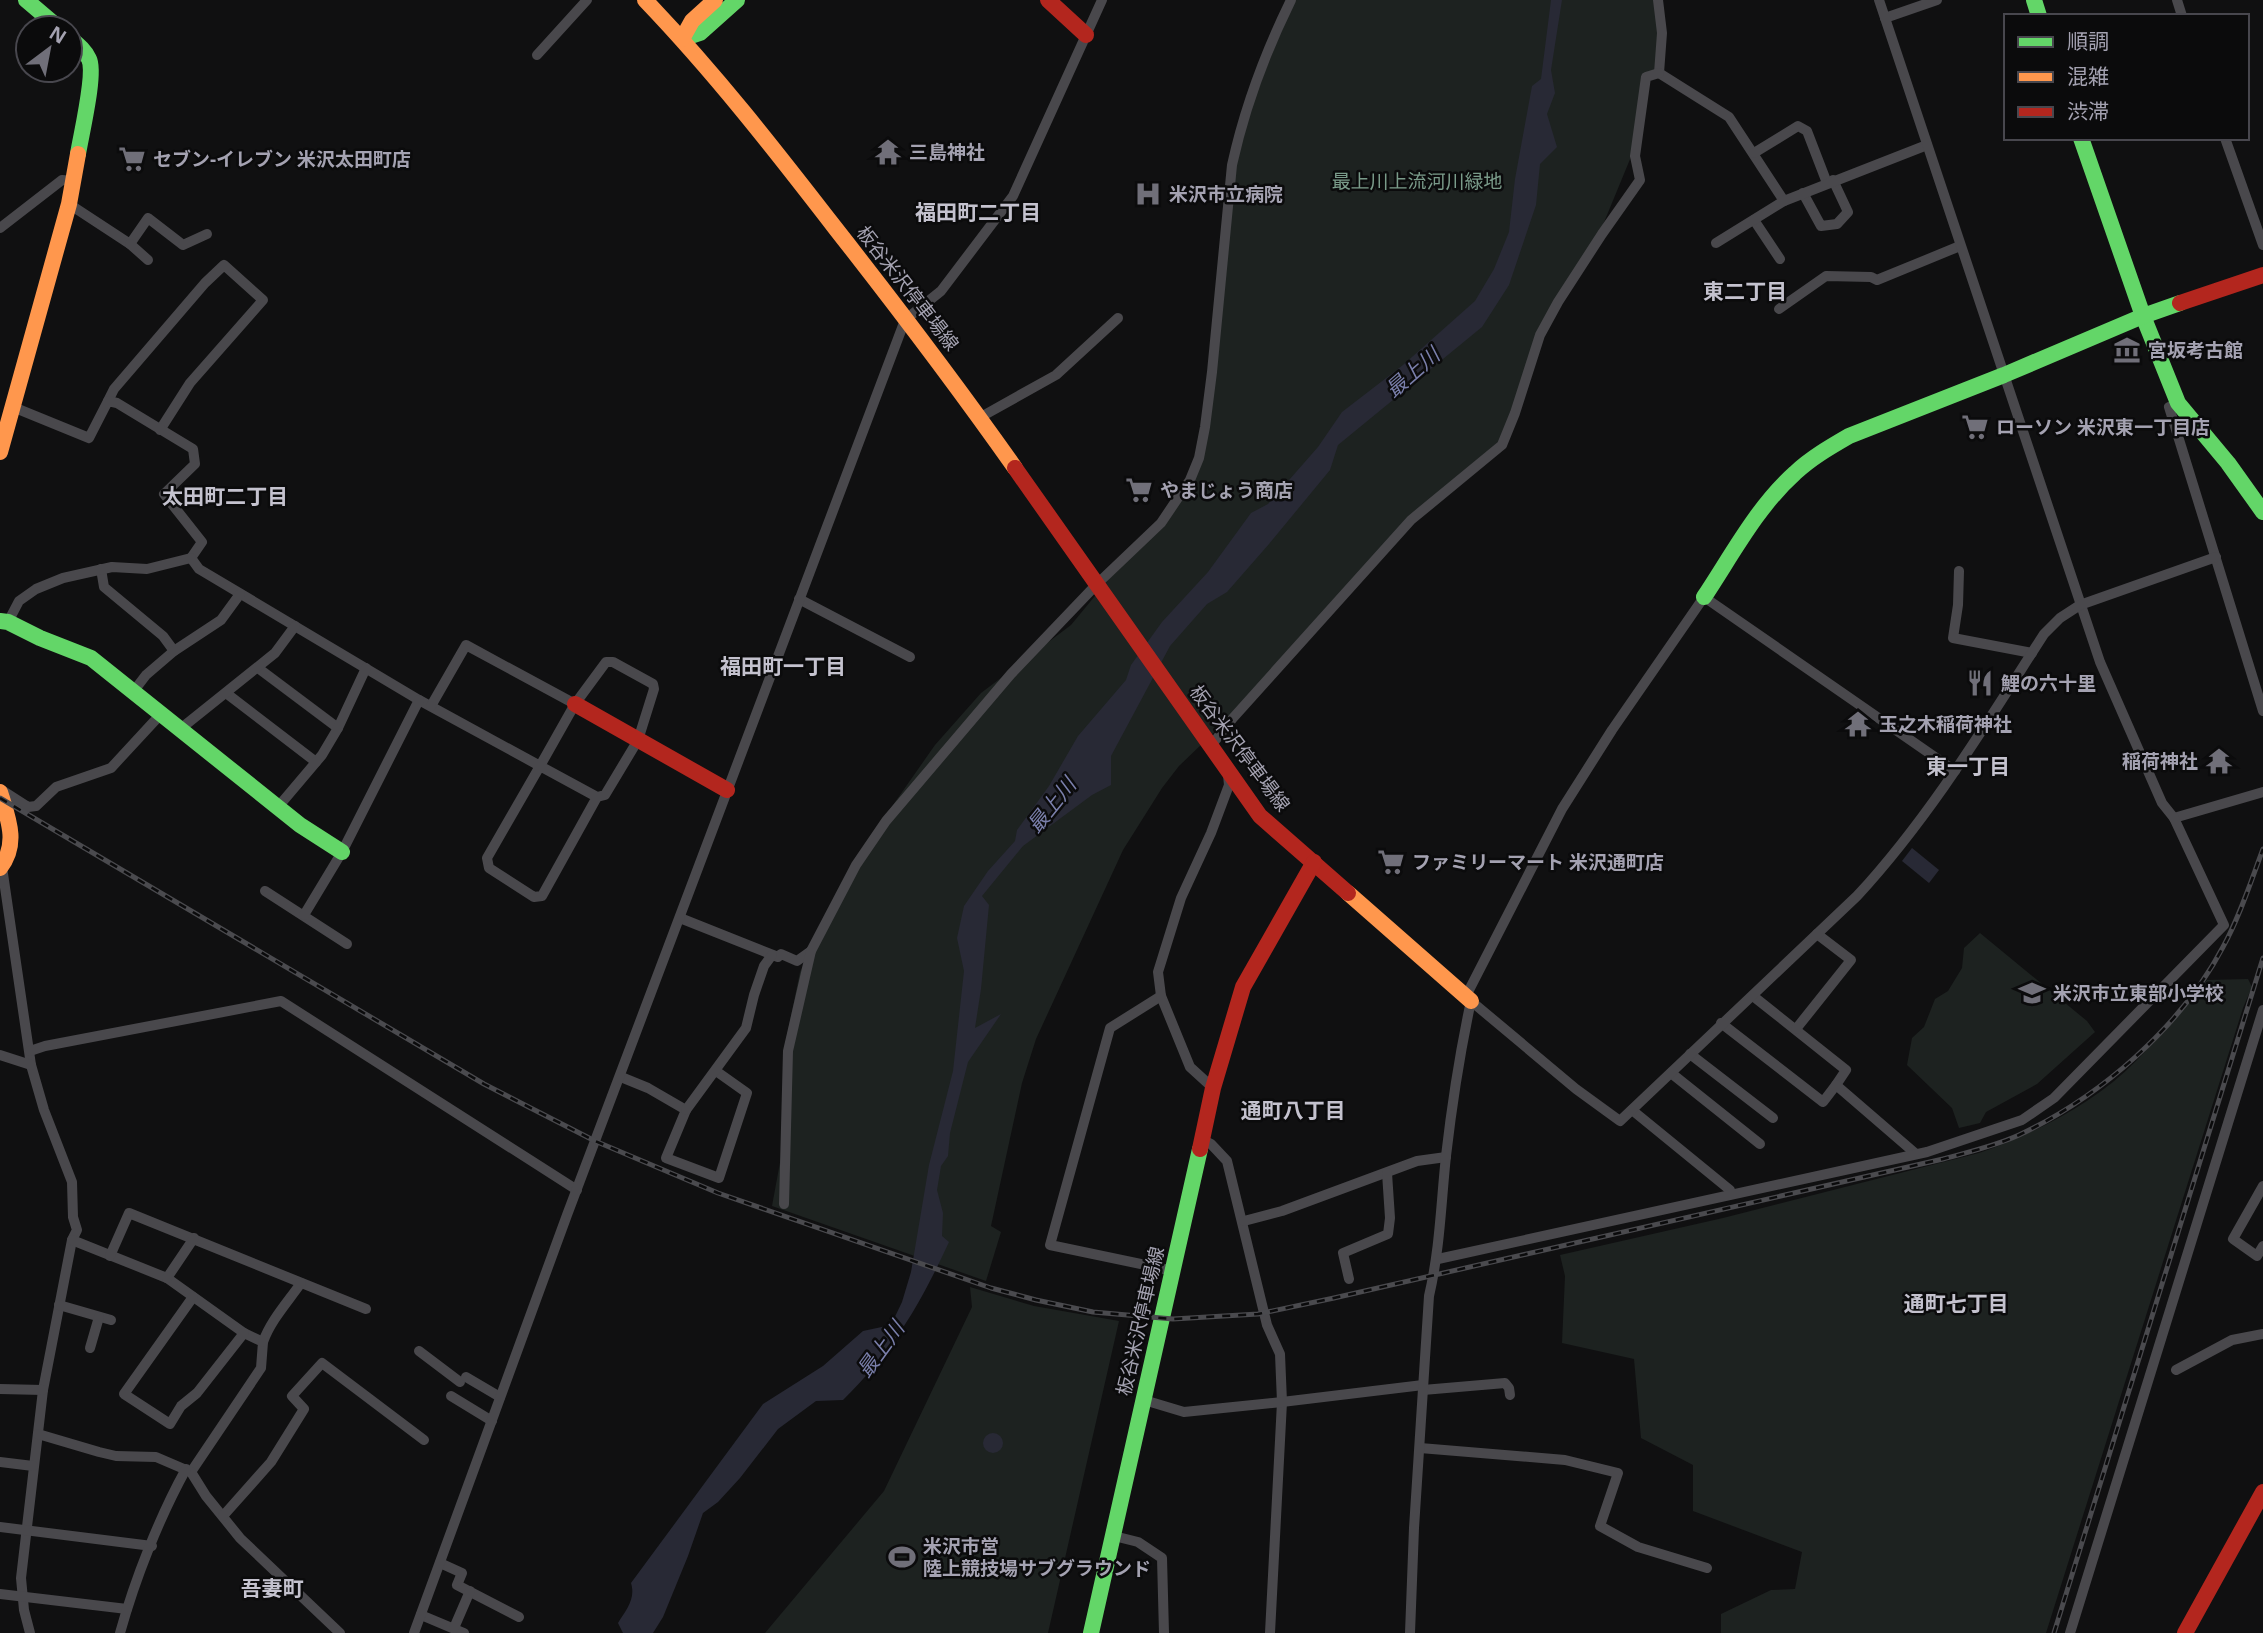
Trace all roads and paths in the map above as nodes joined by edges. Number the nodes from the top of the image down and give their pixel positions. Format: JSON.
{"nodes":[{"id":1,"x":26,"y":0,"type":"edge"},
{"id":2,"x":587,"y":0,"type":"edge"},
{"id":3,"x":645,"y":0,"type":"edge"},
{"id":4,"x":715,"y":0,"type":"edge"},
{"id":5,"x":737,"y":0,"type":"edge"},
{"id":6,"x":1048,"y":0,"type":"edge"},
{"id":7,"x":1102,"y":0,"type":"edge"},
{"id":8,"x":1291,"y":0,"type":"edge"},
{"id":9,"x":1658,"y":0,"type":"edge"},
{"id":10,"x":1879,"y":0,"type":"edge"},
{"id":11,"x":1937,"y":0,"type":"edge"},
{"id":12,"x":42,"y":14,"type":"edge"},
{"id":13,"x":1885,"y":18,"type":"junction"},
{"id":14,"x":1086,"y":35,"type":"junction"},
{"id":15,"x":682,"y":39,"type":"junction"},
{"id":16,"x":84,"y":50,"type":"edge"},
{"id":17,"x":537,"y":55,"type":"dead end"},
{"id":18,"x":1658,"y":73,"type":"junction"},
{"id":19,"x":2082,"y":140,"type":"edge"},
{"id":20,"x":2226,"y":140,"type":"edge"},
{"id":21,"x":1927,"y":145,"type":"junction"},
{"id":22,"x":1754,"y":153,"type":"junction"},
{"id":23,"x":73,"y":181,"type":"junction"},
{"id":24,"x":1830,"y":181,"type":"junction"},
{"id":25,"x":1803,"y":193,"type":"junction"},
{"id":26,"x":1784,"y":201,"type":"junction"},
{"id":27,"x":69,"y":204,"type":"junction"},
{"id":28,"x":1754,"y":220,"type":"junction"},
{"id":29,"x":0,"y":228,"type":"edge"},
{"id":30,"x":207,"y":234,"type":"dead end"},
{"id":31,"x":1716,"y":243,"type":"dead end"},
{"id":32,"x":130,"y":244,"type":"junction"},
{"id":33,"x":2263,"y":245,"type":"edge"},
{"id":34,"x":1960,"y":246,"type":"junction"},
{"id":35,"x":1780,"y":259,"type":"dead end"},
{"id":36,"x":148,"y":260,"type":"dead end"},
{"id":37,"x":2263,"y":275,"type":"edge"},
{"id":38,"x":1779,"y":309,"type":"dead end"},
{"id":39,"x":2143,"y":316,"type":"junction"},
{"id":40,"x":1118,"y":318,"type":"dead end"},
{"id":41,"x":905,"y":320,"type":"junction"},
{"id":42,"x":2004,"y":375,"type":"junction"},
{"id":43,"x":108,"y":401,"type":"junction"},
{"id":44,"x":2178,"y":403,"type":"junction"},
{"id":45,"x":13,"y":407,"type":"junction"},
{"id":46,"x":979,"y":418,"type":"junction"},
{"id":47,"x":160,"y":430,"type":"junction"},
{"id":48,"x":0,"y":452,"type":"edge"},
{"id":49,"x":2263,"y":512,"type":"edge"},
{"id":50,"x":191,"y":558,"type":"junction"},
{"id":51,"x":2216,"y":558,"type":"junction"},
{"id":52,"x":101,"y":569,"type":"junction"},
{"id":53,"x":1959,"y":571,"type":"dead end"},
{"id":54,"x":1100,"y":591,"type":"junction"},
{"id":55,"x":240,"y":594,"type":"junction"},
{"id":56,"x":1704,"y":597,"type":"junction"},
{"id":57,"x":799,"y":599,"type":"junction"},
{"id":58,"x":2080,"y":605,"type":"junction"},
{"id":59,"x":4,"y":621,"type":"edge"},
{"id":60,"x":295,"y":626,"type":"junction"},
{"id":61,"x":174,"y":651,"type":"junction"},
{"id":62,"x":2032,"y":653,"type":"junction"},
{"id":63,"x":910,"y":657,"type":"dead end"},
{"id":64,"x":258,"y":668,"type":"junction"},
{"id":65,"x":366,"y":668,"type":"junction"},
{"id":66,"x":133,"y":692,"type":"junction"},
{"id":67,"x":226,"y":693,"type":"junction"},
{"id":68,"x":419,"y":700,"type":"junction"},
{"id":69,"x":575,"y":704,"type":"junction"},
{"id":70,"x":431,"y":706,"type":"junction"},
{"id":71,"x":2263,"y":711,"type":"edge"},
{"id":72,"x":160,"y":715,"type":"junction"},
{"id":73,"x":338,"y":728,"type":"junction"},
{"id":74,"x":179,"y":730,"type":"junction"},
{"id":75,"x":638,"y":740,"type":"junction"},
{"id":76,"x":1207,"y":743,"type":"junction"},
{"id":77,"x":317,"y":762,"type":"junction"},
{"id":78,"x":540,"y":766,"type":"junction"},
{"id":79,"x":1955,"y":771,"type":"junction"},
{"id":80,"x":1227,"y":772,"type":"junction"},
{"id":81,"x":0,"y":790,"type":"edge"},
{"id":82,"x":727,"y":790,"type":"junction"},
{"id":83,"x":2263,"y":792,"type":"edge"},
{"id":84,"x":597,"y":797,"type":"junction"},
{"id":85,"x":278,"y":807,"type":"junction"},
{"id":86,"x":2174,"y":818,"type":"junction"},
{"id":87,"x":342,"y":852,"type":"junction"},
{"id":88,"x":1314,"y":862,"type":"junction"},
{"id":89,"x":1,"y":868,"type":"edge"},
{"id":90,"x":265,"y":891,"type":"dead end"},
{"id":91,"x":304,"y":915,"type":"junction"},
{"id":92,"x":680,"y":918,"type":"junction"},
{"id":93,"x":1817,"y":934,"type":"junction"},
{"id":94,"x":347,"y":943,"type":"dead end"},
{"id":95,"x":811,"y":951,"type":"junction"},
{"id":96,"x":772,"y":955,"type":"junction"},
{"id":97,"x":1161,"y":996,"type":"junction"},
{"id":98,"x":1753,"y":996,"type":"junction"},
{"id":99,"x":1469,"y":999,"type":"junction"},
{"id":100,"x":2263,"y":1010,"type":"edge"},
{"id":101,"x":1721,"y":1023,"type":"junction"},
{"id":102,"x":1796,"y":1029,"type":"junction"},
{"id":103,"x":30,"y":1051,"type":"junction"},
{"id":104,"x":1690,"y":1054,"type":"junction"},
{"id":105,"x":0,"y":1055,"type":"edge"},
{"id":106,"x":31,"y":1065,"type":"junction"},
{"id":107,"x":716,"y":1071,"type":"junction"},
{"id":108,"x":1671,"y":1073,"type":"junction"},
{"id":109,"x":621,"y":1077,"type":"junction"},
{"id":110,"x":1836,"y":1085,"type":"junction"},
{"id":111,"x":1213,"y":1088,"type":"junction"},
{"id":112,"x":686,"y":1110,"type":"junction"},
{"id":113,"x":1632,"y":1110,"type":"junction"},
{"id":114,"x":1773,"y":1118,"type":"dead end"},
{"id":115,"x":1201,"y":1139,"type":"junction"},
{"id":116,"x":1760,"y":1144,"type":"dead end"},
{"id":117,"x":1916,"y":1154,"type":"junction"},
{"id":118,"x":1446,"y":1157,"type":"junction"},
{"id":119,"x":1387,"y":1173,"type":"junction"},
{"id":120,"x":2263,"y":1186,"type":"edge"},
{"id":121,"x":1730,"y":1189,"type":"dead end"},
{"id":122,"x":577,"y":1190,"type":"junction"},
{"id":123,"x":784,"y":1204,"type":"dead end"},
{"id":124,"x":1244,"y":1221,"type":"junction"},
{"id":125,"x":194,"y":1238,"type":"junction"},
{"id":126,"x":72,"y":1240,"type":"junction"},
{"id":127,"x":2263,"y":1246,"type":"edge"},
{"id":128,"x":110,"y":1256,"type":"junction"},
{"id":129,"x":1437,"y":1259,"type":"junction"},
{"id":130,"x":1174,"y":1271,"type":"junction"},
{"id":131,"x":167,"y":1278,"type":"junction"},
{"id":132,"x":1349,"y":1279,"type":"dead end"},
{"id":133,"x":301,"y":1283,"type":"junction"},
{"id":134,"x":193,"y":1297,"type":"junction"},
{"id":135,"x":59,"y":1305,"type":"junction"},
{"id":136,"x":366,"y":1309,"type":"dead end"},
{"id":137,"x":99,"y":1317,"type":"junction"},
{"id":138,"x":111,"y":1320,"type":"dead end"},
{"id":139,"x":244,"y":1333,"type":"junction"},
{"id":140,"x":2263,"y":1334,"type":"edge"},
{"id":141,"x":263,"y":1342,"type":"junction"},
{"id":142,"x":90,"y":1348,"type":"dead end"},
{"id":143,"x":419,"y":1351,"type":"dead end"},
{"id":144,"x":2176,"y":1370,"type":"dead end"},
{"id":145,"x":1423,"y":1387,"type":"junction"},
{"id":146,"x":0,"y":1389,"type":"edge"},
{"id":147,"x":43,"y":1390,"type":"junction"},
{"id":148,"x":1510,"y":1395,"type":"dead end"},
{"id":149,"x":451,"y":1396,"type":"dead end"},
{"id":150,"x":500,"y":1397,"type":"junction"},
{"id":151,"x":1144,"y":1400,"type":"junction"},
{"id":152,"x":1282,"y":1402,"type":"junction"},
{"id":153,"x":492,"y":1421,"type":"junction"},
{"id":154,"x":38,"y":1434,"type":"junction"},
{"id":155,"x":424,"y":1440,"type":"dead end"},
{"id":156,"x":1419,"y":1448,"type":"junction"},
{"id":157,"x":0,"y":1462,"type":"edge"},
{"id":158,"x":33,"y":1466,"type":"junction"},
{"id":159,"x":189,"y":1470,"type":"junction"},
{"id":160,"x":2263,"y":1492,"type":"edge"},
{"id":161,"x":223,"y":1516,"type":"junction"},
{"id":162,"x":0,"y":1527,"type":"edge"},
{"id":163,"x":27,"y":1530,"type":"junction"},
{"id":164,"x":1114,"y":1536,"type":"junction"},
{"id":165,"x":152,"y":1546,"type":"junction"},
{"id":166,"x":440,"y":1563,"type":"junction"},
{"id":167,"x":1707,"y":1568,"type":"dead end"},
{"id":168,"x":470,"y":1591,"type":"junction"},
{"id":169,"x":0,"y":1594,"type":"edge"},
{"id":170,"x":22,"y":1596,"type":"junction"},
{"id":171,"x":127,"y":1609,"type":"junction"},
{"id":172,"x":421,"y":1615,"type":"junction"},
{"id":173,"x":519,"y":1617,"type":"dead end"},
{"id":174,"x":459,"y":1630,"type":"edge"},
{"id":175,"x":30,"y":1633,"type":"edge"},
{"id":176,"x":120,"y":1633,"type":"edge"},
{"id":177,"x":340,"y":1633,"type":"edge"},
{"id":178,"x":414,"y":1633,"type":"edge"},
{"id":179,"x":1091,"y":1633,"type":"edge"},
{"id":180,"x":1164,"y":1633,"type":"edge"},
{"id":181,"x":1270,"y":1633,"type":"edge"},
{"id":182,"x":1410,"y":1633,"type":"edge"},
{"id":183,"x":2070,"y":1633,"type":"edge"},
{"id":184,"x":2185,"y":1633,"type":"edge"}],
"edges":[{"from":1,"to":12,"type":"street"},
{"from":2,"to":17,"type":"street"},
{"from":3,"to":15,"type":"street","name":"板谷米沢停車場線"},
{"from":4,"to":15,"type":"street"},
{"from":5,"to":15,"type":"street"},
{"from":6,"to":14,"type":"street"},
{"from":7,"to":14,"type":"street"},
{"from":8,"to":54,"type":"street"},
{"from":9,"to":18,"type":"street"},
{"from":10,"to":13,"type":"street"},
{"from":11,"to":13,"type":"street"},
{"from":13,"to":21,"type":"street"},
{"from":14,"to":41,"type":"street"},
{"from":15,"to":41,"type":"street","name":"板谷米沢停車場線"},
{"from":16,"to":23,"type":"street"},
{"from":18,"to":22,"type":"street"},
{"from":18,"to":76,"type":"street"},
{"from":19,"to":39,"type":"street"},
{"from":20,"to":33,"type":"street"},
{"from":21,"to":24,"type":"street"},
{"from":21,"to":34,"type":"street"},
{"from":22,"to":24,"type":"street"},
{"from":22,"to":26,"type":"street"},
{"from":23,"to":27,"type":"street"},
{"from":23,"to":29,"type":"street"},
{"from":24,"to":25,"type":"street"},
{"from":24,"to":25,"type":"street"},
{"from":25,"to":26,"type":"street"},
{"from":26,"to":28,"type":"street"},
{"from":27,"to":32,"type":"street"},
{"from":27,"to":45,"type":"street"},
{"from":28,"to":31,"type":"street"},
{"from":28,"to":35,"type":"street"},
{"from":30,"to":32,"type":"street"},
{"from":32,"to":36,"type":"street"},
{"from":34,"to":38,"type":"street"},
{"from":34,"to":42,"type":"street"},
{"from":37,"to":39,"type":"street"},
{"from":39,"to":42,"type":"street"},
{"from":39,"to":44,"type":"street"},
{"from":40,"to":46,"type":"street"},
{"from":41,"to":46,"type":"street","name":"板谷米沢停車場線"},
{"from":41,"to":57,"type":"street"},
{"from":42,"to":56,"type":"street"},
{"from":42,"to":58,"type":"street"},
{"from":43,"to":45,"type":"street"},
{"from":43,"to":47,"type":"street"},
{"from":43,"to":47,"type":"street"},
{"from":44,"to":49,"type":"street"},
{"from":44,"to":51,"type":"street"},
{"from":45,"to":48,"type":"street"},
{"from":46,"to":54,"type":"street","name":"板谷米沢停車場線"},
{"from":47,"to":50,"type":"street"},
{"from":50,"to":52,"type":"street"},
{"from":50,"to":55,"type":"street"},
{"from":51,"to":58,"type":"street"},
{"from":51,"to":71,"type":"street"},
{"from":52,"to":59,"type":"street"},
{"from":52,"to":61,"type":"street"},
{"from":53,"to":62,"type":"street"},
{"from":54,"to":76,"type":"street","name":"板谷米沢停車場線"},
{"from":54,"to":95,"type":"street"},
{"from":55,"to":60,"type":"street"},
{"from":55,"to":61,"type":"street"},
{"from":56,"to":79,"type":"street"},
{"from":56,"to":99,"type":"street"},
{"from":57,"to":63,"type":"street"},
{"from":57,"to":82,"type":"street"},
{"from":58,"to":62,"type":"street"},
{"from":58,"to":86,"type":"street"},
{"from":59,"to":66,"type":"street"},
{"from":60,"to":64,"type":"street"},
{"from":60,"to":65,"type":"street"},
{"from":61,"to":66,"type":"street"},
{"from":62,"to":79,"type":"street"},
{"from":64,"to":67,"type":"street"},
{"from":64,"to":73,"type":"street"},
{"from":65,"to":68,"type":"street"},
{"from":65,"to":73,"type":"street"},
{"from":66,"to":72,"type":"street"},
{"from":67,"to":74,"type":"street"},
{"from":67,"to":77,"type":"street"},
{"from":68,"to":70,"type":"street"},
{"from":68,"to":87,"type":"street"},
{"from":69,"to":70,"type":"street"},
{"from":69,"to":75,"type":"street"},
{"from":69,"to":75,"type":"street"},
{"from":69,"to":78,"type":"street"},
{"from":70,"to":78,"type":"street"},
{"from":72,"to":74,"type":"street"},
{"from":72,"to":81,"type":"street"},
{"from":73,"to":77,"type":"street"},
{"from":74,"to":85,"type":"street"},
{"from":75,"to":82,"type":"street"},
{"from":75,"to":84,"type":"street"},
{"from":76,"to":80,"type":"street","name":"板谷米沢停車場線"},
{"from":77,"to":85,"type":"street"},
{"from":78,"to":84,"type":"street"},
{"from":78,"to":84,"type":"street"},
{"from":79,"to":93,"type":"street"},
{"from":80,"to":88,"type":"street","name":"板谷米沢停車場線"},
{"from":80,"to":97,"type":"street"},
{"from":81,"to":89,"type":"street"},
{"from":82,"to":92,"type":"street"},
{"from":83,"to":86,"type":"street"},
{"from":85,"to":87,"type":"street"},
{"from":86,"to":117,"type":"street"},
{"from":87,"to":91,"type":"street"},
{"from":88,"to":99,"type":"street"},
{"from":88,"to":111,"type":"street","name":"板谷米沢停車場線"},
{"from":89,"to":103,"type":"street"},
{"from":90,"to":91,"type":"street"},
{"from":91,"to":94,"type":"street"},
{"from":92,"to":96,"type":"street"},
{"from":92,"to":109,"type":"street"},
{"from":93,"to":98,"type":"street"},
{"from":93,"to":102,"type":"street"},
{"from":95,"to":96,"type":"street"},
{"from":95,"to":123,"type":"street"},
{"from":96,"to":107,"type":"street"},
{"from":97,"to":111,"type":"street"},
{"from":97,"to":130,"type":"street"},
{"from":98,"to":101,"type":"street"},
{"from":98,"to":102,"type":"street"},
{"from":99,"to":113,"type":"street"},
{"from":99,"to":118,"type":"street"},
{"from":100,"to":183,"type":"street"},
{"from":101,"to":104,"type":"street"},
{"from":101,"to":110,"type":"street"},
{"from":102,"to":110,"type":"street"},
{"from":103,"to":106,"type":"street"},
{"from":103,"to":122,"type":"street"},
{"from":104,"to":108,"type":"street"},
{"from":104,"to":114,"type":"street"},
{"from":105,"to":106,"type":"street"},
{"from":106,"to":126,"type":"street"},
{"from":107,"to":112,"type":"street"},
{"from":107,"to":112,"type":"street"},
{"from":108,"to":113,"type":"street"},
{"from":108,"to":116,"type":"street"},
{"from":109,"to":112,"type":"street"},
{"from":109,"to":122,"type":"street"},
{"from":110,"to":117,"type":"street"},
{"from":111,"to":115,"type":"street","name":"板谷米沢停車場線"},
{"from":113,"to":121,"type":"street"},
{"from":115,"to":124,"type":"street"},
{"from":115,"to":130,"type":"street","name":"板谷米沢停車場線"},
{"from":117,"to":129,"type":"street"},
{"from":118,"to":119,"type":"street"},
{"from":118,"to":129,"type":"street"},
{"from":119,"to":124,"type":"street"},
{"from":119,"to":132,"type":"street"},
{"from":120,"to":127,"type":"street"},
{"from":122,"to":150,"type":"street"},
{"from":124,"to":152,"type":"street"},
{"from":125,"to":128,"type":"street"},
{"from":125,"to":131,"type":"street"},
{"from":125,"to":133,"type":"street"},
{"from":126,"to":128,"type":"street"},
{"from":126,"to":135,"type":"street"},
{"from":128,"to":131,"type":"street"},
{"from":129,"to":145,"type":"street"},
{"from":130,"to":151,"type":"street","name":"板谷米沢停車場線"},
{"from":131,"to":134,"type":"street"},
{"from":133,"to":136,"type":"street"},
{"from":133,"to":141,"type":"street"},
{"from":134,"to":139,"type":"street"},
{"from":134,"to":139,"type":"street"},
{"from":135,"to":137,"type":"street"},
{"from":135,"to":147,"type":"street"},
{"from":137,"to":138,"type":"street"},
{"from":137,"to":142,"type":"street"},
{"from":139,"to":141,"type":"street"},
{"from":140,"to":144,"type":"street"},
{"from":141,"to":159,"type":"street"},
{"from":143,"to":150,"type":"street"},
{"from":145,"to":148,"type":"street"},
{"from":145,"to":152,"type":"street"},
{"from":145,"to":156,"type":"street"},
{"from":146,"to":147,"type":"street"},
{"from":147,"to":154,"type":"street"},
{"from":149,"to":153,"type":"street"},
{"from":150,"to":153,"type":"street"},
{"from":151,"to":152,"type":"street"},
{"from":151,"to":164,"type":"street","name":"板谷米沢停車場線"},
{"from":152,"to":181,"type":"street"},
{"from":153,"to":166,"type":"street"},
{"from":154,"to":158,"type":"street"},
{"from":154,"to":159,"type":"street"},
{"from":155,"to":161,"type":"street"},
{"from":156,"to":167,"type":"street"},
{"from":156,"to":182,"type":"street"},
{"from":157,"to":158,"type":"street"},
{"from":158,"to":163,"type":"street"},
{"from":159,"to":161,"type":"street"},
{"from":159,"to":165,"type":"street"},
{"from":160,"to":184,"type":"street"},
{"from":161,"to":177,"type":"street"},
{"from":162,"to":163,"type":"street"},
{"from":163,"to":165,"type":"street"},
{"from":163,"to":170,"type":"street"},
{"from":164,"to":179,"type":"street","name":"板谷米沢停車場線"},
{"from":164,"to":180,"type":"street"},
{"from":165,"to":171,"type":"street"},
{"from":166,"to":168,"type":"street"},
{"from":166,"to":172,"type":"street"},
{"from":168,"to":173,"type":"street"},
{"from":168,"to":174,"type":"street"},
{"from":169,"to":170,"type":"street"},
{"from":170,"to":171,"type":"street"},
{"from":170,"to":175,"type":"street"},
{"from":171,"to":176,"type":"street"},
{"from":172,"to":174,"type":"street"},
{"from":172,"to":178,"type":"street"}]}
